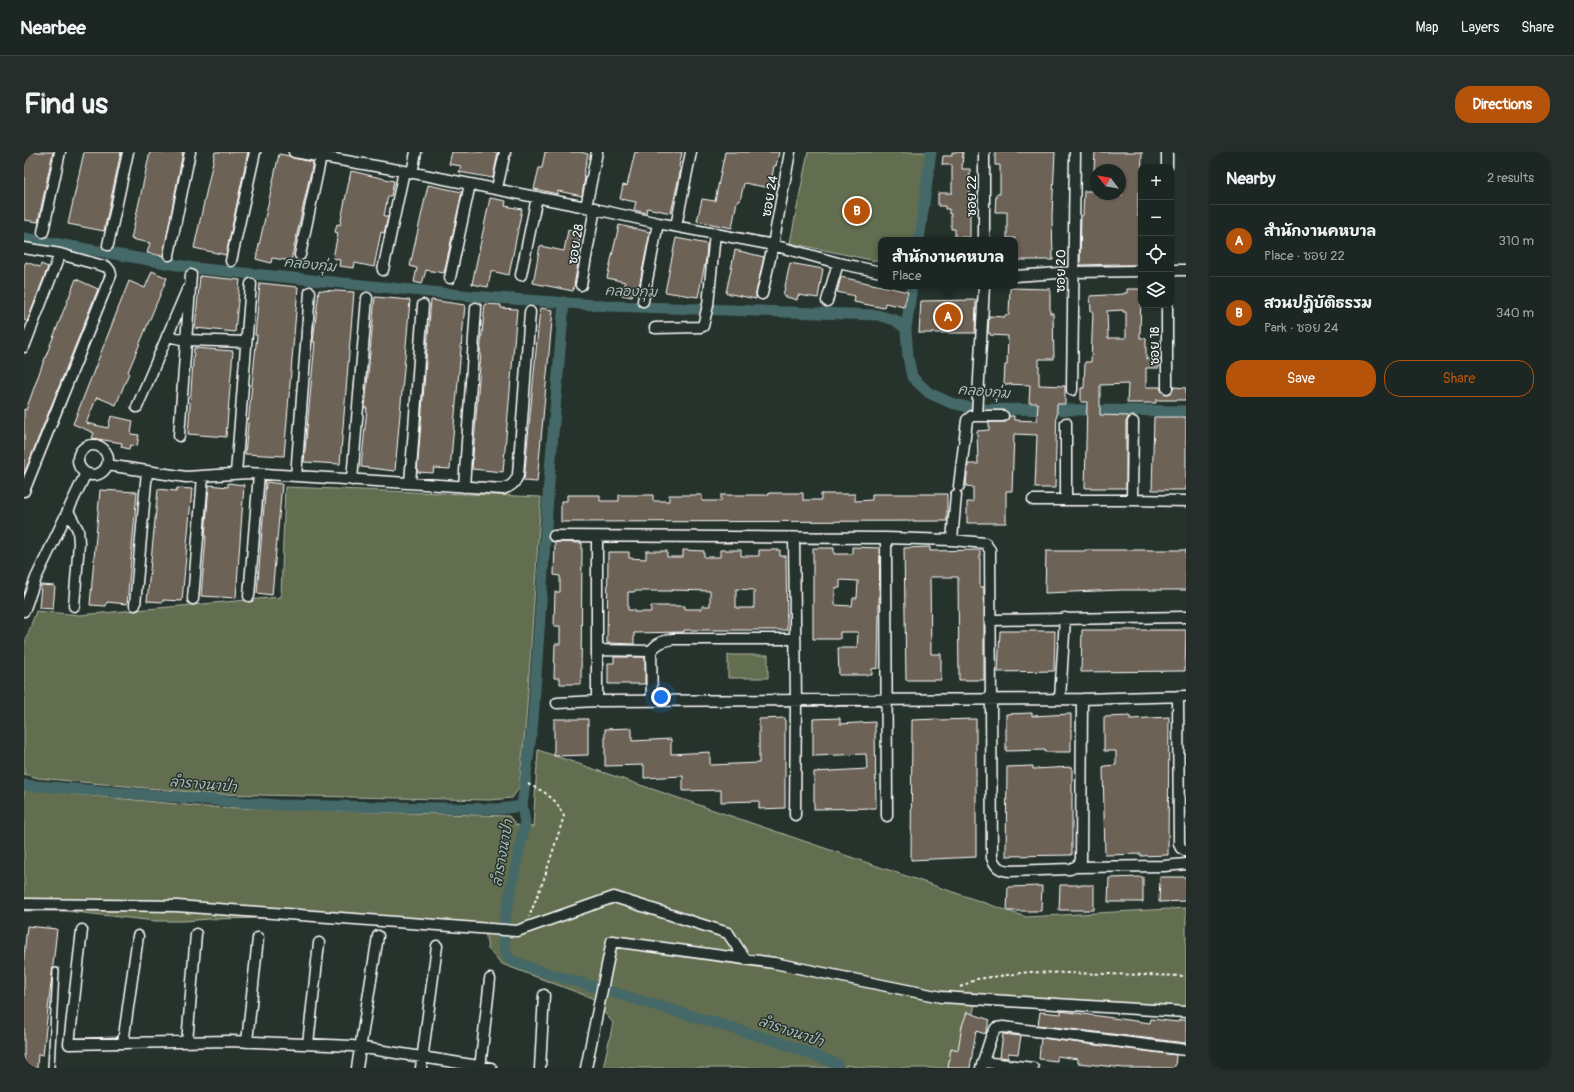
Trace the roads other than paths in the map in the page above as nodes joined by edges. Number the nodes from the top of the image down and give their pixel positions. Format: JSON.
{"nodes":[{"id":1,"x":60,"y":152,"type":"edge"},
{"id":2,"x":128,"y":152,"type":"edge"},
{"id":3,"x":190,"y":152,"type":"edge"},
{"id":4,"x":255,"y":152,"type":"edge"},
{"id":5,"x":294,"y":152,"type":"edge"},
{"id":6,"x":416,"y":152,"type":"edge"},
{"id":7,"x":505,"y":152,"type":"edge"},
{"id":8,"x":597,"y":152,"type":"edge"},
{"id":9,"x":691,"y":152,"type":"edge"},
{"id":10,"x":790,"y":152,"type":"edge"},
{"id":11,"x":984,"y":152,"type":"edge"},
{"id":12,"x":1075,"y":152,"type":"edge"},
{"id":13,"x":1167,"y":152,"type":"edge"},
{"id":14,"x":321,"y":154,"type":"edge"},
{"id":15,"x":1167,"y":164,"type":"edge"},
{"id":16,"x":408,"y":172,"type":"junction"},
{"id":17,"x":470,"y":184,"type":"junction"},
{"id":18,"x":497,"y":188,"type":"junction"},
{"id":19,"x":537,"y":197,"type":"junction"},
{"id":20,"x":590,"y":207,"type":"junction"},
{"id":21,"x":658,"y":223,"type":"junction"},
{"id":22,"x":676,"y":226,"type":"junction"},
{"id":23,"x":43,"y":232,"type":"dead end"},
{"id":24,"x":715,"y":233,"type":"junction"},
{"id":25,"x":984,"y":237,"type":"edge"},
{"id":26,"x":108,"y":245,"type":"dead end"},
{"id":27,"x":773,"y":245,"type":"junction"},
{"id":28,"x":24,"y":248,"type":"edge"},
{"id":29,"x":60,"y":254,"type":"junction"},
{"id":30,"x":169,"y":255,"type":"dead end"},
{"id":31,"x":300,"y":255,"type":"dead end"},
{"id":32,"x":231,"y":261,"type":"dead end"},
{"id":33,"x":838,"y":263,"type":"junction"},
{"id":34,"x":383,"y":270,"type":"dead end"},
{"id":35,"x":1174,"y":270,"type":"edge"},
{"id":36,"x":1186,"y":270,"type":"edge"},
{"id":37,"x":878,"y":271,"type":"edge"},
{"id":38,"x":1138,"y":271,"type":"edge"},
{"id":39,"x":1073,"y":272,"type":"junction"},
{"id":40,"x":521,"y":275,"type":"dead end"},
{"id":41,"x":1018,"y":276,"type":"edge"},
{"id":42,"x":450,"y":278,"type":"dead end"},
{"id":43,"x":251,"y":284,"type":"dead end"},
{"id":44,"x":581,"y":285,"type":"dead end"},
{"id":45,"x":984,"y":289,"type":"edge"},
{"id":46,"x":310,"y":292,"type":"dead end"},
{"id":47,"x":762,"y":294,"type":"dead end"},
{"id":48,"x":367,"y":298,"type":"dead end"},
{"id":49,"x":827,"y":300,"type":"dead end"},
{"id":50,"x":643,"y":301,"type":"dead end"},
{"id":51,"x":422,"y":305,"type":"dead end"},
{"id":52,"x":476,"y":308,"type":"dead end"},
{"id":53,"x":1166,"y":308,"type":"edge"},
{"id":54,"x":530,"y":312,"type":"dead end"},
{"id":55,"x":655,"y":328,"type":"dead end"},
{"id":56,"x":167,"y":336,"type":"junction"},
{"id":57,"x":186,"y":340,"type":"junction"},
{"id":58,"x":246,"y":342,"type":"junction"},
{"id":59,"x":24,"y":347,"type":"edge"},
{"id":60,"x":1167,"y":388,"type":"dead end"},
{"id":61,"x":1072,"y":390,"type":"dead end"},
{"id":62,"x":137,"y":407,"type":"dead end"},
{"id":63,"x":977,"y":411,"type":"junction"},
{"id":64,"x":1003,"y":416,"type":"dead end"},
{"id":65,"x":1133,"y":422,"type":"dead end"},
{"id":66,"x":1066,"y":423,"type":"dead end"},
{"id":67,"x":179,"y":436,"type":"dead end"},
{"id":68,"x":107,"y":465,"type":"junction"},
{"id":69,"x":148,"y":471,"type":"junction"},
{"id":70,"x":86,"y":473,"type":"junction"},
{"id":71,"x":236,"y":474,"type":"junction"},
{"id":72,"x":259,"y":474,"type":"junction"},
{"id":73,"x":203,"y":476,"type":"junction"},
{"id":74,"x":296,"y":476,"type":"junction"},
{"id":75,"x":352,"y":480,"type":"junction"},
{"id":76,"x":410,"y":483,"type":"junction"},
{"id":77,"x":464,"y":487,"type":"junction"},
{"id":78,"x":24,"y":491,"type":"edge"},
{"id":79,"x":1066,"y":499,"type":"junction"},
{"id":80,"x":1033,"y":500,"type":"dead end"},
{"id":81,"x":1132,"y":500,"type":"junction"},
{"id":82,"x":1186,"y":502,"type":"edge"},
{"id":83,"x":68,"y":511,"type":"junction"},
{"id":84,"x":554,"y":536,"type":"dead end"},
{"id":85,"x":597,"y":537,"type":"junction"},
{"id":86,"x":794,"y":538,"type":"junction"},
{"id":87,"x":886,"y":538,"type":"junction"},
{"id":88,"x":952,"y":540,"type":"junction"},
{"id":89,"x":249,"y":596,"type":"dead end"},
{"id":90,"x":193,"y":599,"type":"dead end"},
{"id":91,"x":135,"y":605,"type":"dead end"},
{"id":92,"x":74,"y":606,"type":"dead end"},
{"id":93,"x":24,"y":611,"type":"edge"},
{"id":94,"x":1186,"y":617,"type":"edge"},
{"id":95,"x":1065,"y":618,"type":"junction"},
{"id":96,"x":990,"y":620,"type":"junction"},
{"id":97,"x":795,"y":639,"type":"junction"},
{"id":98,"x":597,"y":650,"type":"junction"},
{"id":99,"x":651,"y":651,"type":"junction"},
{"id":100,"x":1182,"y":696,"type":"edge"},
{"id":101,"x":990,"y":699,"type":"junction"},
{"id":102,"x":1060,"y":699,"type":"junction"},
{"id":103,"x":1082,"y":699,"type":"junction"},
{"id":104,"x":796,"y":700,"type":"junction"},
{"id":105,"x":887,"y":700,"type":"junction"},
{"id":106,"x":596,"y":701,"type":"junction"},
{"id":107,"x":652,"y":701,"type":"junction"},
{"id":108,"x":557,"y":703,"type":"dead end"},
{"id":109,"x":795,"y":815,"type":"dead end"},
{"id":110,"x":887,"y":816,"type":"dead end"},
{"id":111,"x":1186,"y":851,"type":"edge"},
{"id":112,"x":1186,"y":864,"type":"edge"},
{"id":113,"x":1075,"y":867,"type":"junction"},
{"id":114,"x":24,"y":904,"type":"edge"},
{"id":115,"x":82,"y":930,"type":"dead end"},
{"id":116,"x":196,"y":934,"type":"dead end"},
{"id":117,"x":138,"y":936,"type":"dead end"},
{"id":118,"x":378,"y":936,"type":"dead end"},
{"id":119,"x":258,"y":938,"type":"dead end"},
{"id":120,"x":319,"y":943,"type":"dead end"},
{"id":121,"x":437,"y":946,"type":"dead end"},
{"id":122,"x":745,"y":959,"type":"junction"},
{"id":123,"x":56,"y":970,"type":"dead end"},
{"id":124,"x":490,"y":979,"type":"dead end"},
{"id":125,"x":544,"y":994,"type":"dead end"},
{"id":126,"x":1186,"y":1012,"type":"edge"},
{"id":127,"x":187,"y":1042,"type":"junction"},
{"id":128,"x":247,"y":1042,"type":"junction"},
{"id":129,"x":123,"y":1043,"type":"junction"},
{"id":130,"x":308,"y":1044,"type":"junction"},
{"id":131,"x":360,"y":1047,"type":"junction"},
{"id":132,"x":1186,"y":1050,"type":"edge"},
{"id":133,"x":423,"y":1057,"type":"junction"},
{"id":134,"x":982,"y":1065,"type":"edge"},
{"id":135,"x":480,"y":1067,"type":"edge"},
{"id":136,"x":51,"y":1068,"type":"edge"},
{"id":137,"x":358,"y":1068,"type":"edge"},
{"id":138,"x":421,"y":1068,"type":"edge"},
{"id":139,"x":491,"y":1068,"type":"edge"},
{"id":140,"x":540,"y":1068,"type":"edge"},
{"id":141,"x":586,"y":1068,"type":"edge"},
{"id":142,"x":1033,"y":1068,"type":"edge"}],
"edges":[{"from":1,"to":23,"type":"street"},
{"from":2,"to":26,"type":"street"},
{"from":3,"to":30,"type":"street"},
{"from":4,"to":32,"type":"street"},
{"from":5,"to":14,"type":"street"},
{"from":6,"to":16,"type":"street"},
{"from":7,"to":18,"type":"street"},
{"from":8,"to":20,"type":"street","name":"ซอย 28"},
{"from":9,"to":22,"type":"street"},
{"from":10,"to":27,"type":"street","name":"ซอย 24"},
{"from":11,"to":25,"type":"street","name":"ซอย 22"},
{"from":12,"to":39,"type":"street","name":"ซอย 20"},
{"from":13,"to":15,"type":"street"},
{"from":14,"to":16,"type":"street"},
{"from":14,"to":31,"type":"street"},
{"from":16,"to":17,"type":"street"},
{"from":16,"to":34,"type":"street"},
{"from":17,"to":18,"type":"street"},
{"from":17,"to":42,"type":"street"},
{"from":18,"to":19,"type":"street"},
{"from":19,"to":20,"type":"street"},
{"from":19,"to":40,"type":"street"},
{"from":20,"to":21,"type":"street"},
{"from":20,"to":44,"type":"street","name":"ซอย 28"},
{"from":21,"to":22,"type":"street"},
{"from":21,"to":50,"type":"street"},
{"from":22,"to":24,"type":"street"},
{"from":24,"to":27,"type":"street"},
{"from":24,"to":55,"type":"street"},
{"from":27,"to":33,"type":"street"},
{"from":27,"to":47,"type":"street","name":"ซอย 24"},
{"from":28,"to":29,"type":"street"},
{"from":29,"to":59,"type":"street"},
{"from":29,"to":78,"type":"street"},
{"from":33,"to":37,"type":"street"},
{"from":33,"to":49,"type":"street"},
{"from":35,"to":36,"type":"street"},
{"from":38,"to":39,"type":"street"},
{"from":39,"to":41,"type":"street"},
{"from":39,"to":61,"type":"street","name":"ซอย 20"},
{"from":43,"to":58,"type":"street"},
{"from":45,"to":63,"type":"street"},
{"from":46,"to":74,"type":"street"},
{"from":48,"to":75,"type":"street"},
{"from":51,"to":76,"type":"street"},
{"from":52,"to":77,"type":"street"},
{"from":53,"to":60,"type":"street","name":"ซอย 18"},
{"from":54,"to":77,"type":"street"},
{"from":56,"to":57,"type":"street"},
{"from":56,"to":57,"type":"street"},
{"from":56,"to":62,"type":"street"},
{"from":57,"to":58,"type":"street"},
{"from":57,"to":67,"type":"street"},
{"from":58,"to":71,"type":"street"},
{"from":63,"to":64,"type":"street"},
{"from":63,"to":88,"type":"street"},
{"from":65,"to":81,"type":"street"},
{"from":66,"to":79,"type":"street"},
{"from":68,"to":69,"type":"street"},
{"from":68,"to":70,"type":"street"},
{"from":68,"to":70,"type":"street"},
{"from":69,"to":73,"type":"street"},
{"from":69,"to":91,"type":"street"},
{"from":70,"to":83,"type":"street"},
{"from":71,"to":72,"type":"street"},
{"from":71,"to":73,"type":"street"},
{"from":72,"to":74,"type":"street"},
{"from":72,"to":89,"type":"street"},
{"from":73,"to":90,"type":"street"},
{"from":74,"to":75,"type":"street"},
{"from":75,"to":76,"type":"street"},
{"from":76,"to":77,"type":"street"},
{"from":79,"to":80,"type":"street"},
{"from":79,"to":81,"type":"street"},
{"from":81,"to":82,"type":"street"},
{"from":83,"to":92,"type":"street"},
{"from":83,"to":93,"type":"street"},
{"from":84,"to":85,"type":"street"},
{"from":85,"to":86,"type":"street"},
{"from":85,"to":98,"type":"street"},
{"from":86,"to":87,"type":"street"},
{"from":86,"to":97,"type":"street"},
{"from":87,"to":88,"type":"street"},
{"from":87,"to":105,"type":"street"},
{"from":88,"to":96,"type":"street"},
{"from":94,"to":95,"type":"street"},
{"from":95,"to":96,"type":"street"},
{"from":95,"to":102,"type":"street"},
{"from":96,"to":101,"type":"street"},
{"from":97,"to":99,"type":"street"},
{"from":97,"to":104,"type":"street"},
{"from":98,"to":99,"type":"street"},
{"from":98,"to":106,"type":"street"},
{"from":99,"to":107,"type":"street"},
{"from":100,"to":103,"type":"street"},
{"from":100,"to":111,"type":"street"},
{"from":101,"to":102,"type":"street"},
{"from":101,"to":105,"type":"street"},
{"from":101,"to":113,"type":"street"},
{"from":102,"to":103,"type":"street"},
{"from":103,"to":113,"type":"street"},
{"from":104,"to":105,"type":"street"},
{"from":104,"to":107,"type":"street"},
{"from":104,"to":109,"type":"street"},
{"from":105,"to":110,"type":"street"},
{"from":106,"to":107,"type":"street"},
{"from":106,"to":108,"type":"street"},
{"from":112,"to":113,"type":"street"},
{"from":114,"to":122,"type":"street"},
{"from":115,"to":129,"type":"street"},
{"from":116,"to":127,"type":"street"},
{"from":117,"to":129,"type":"street"},
{"from":118,"to":131,"type":"street"},
{"from":119,"to":128,"type":"street"},
{"from":120,"to":130,"type":"street"},
{"from":121,"to":133,"type":"street"},
{"from":122,"to":126,"type":"street"},
{"from":122,"to":141,"type":"street"},
{"from":123,"to":136,"type":"lane"},
{"from":124,"to":135,"type":"street"},
{"from":125,"to":140,"type":"street"},
{"from":127,"to":128,"type":"street"},
{"from":127,"to":129,"type":"street"},
{"from":128,"to":130,"type":"street"},
{"from":130,"to":131,"type":"street"},
{"from":131,"to":133,"type":"street"},
{"from":131,"to":137,"type":"street"},
{"from":132,"to":134,"type":"street"},
{"from":133,"to":135,"type":"street"},
{"from":133,"to":138,"type":"street"},
{"from":134,"to":142,"type":"street"},
{"from":135,"to":139,"type":"street"}]}
